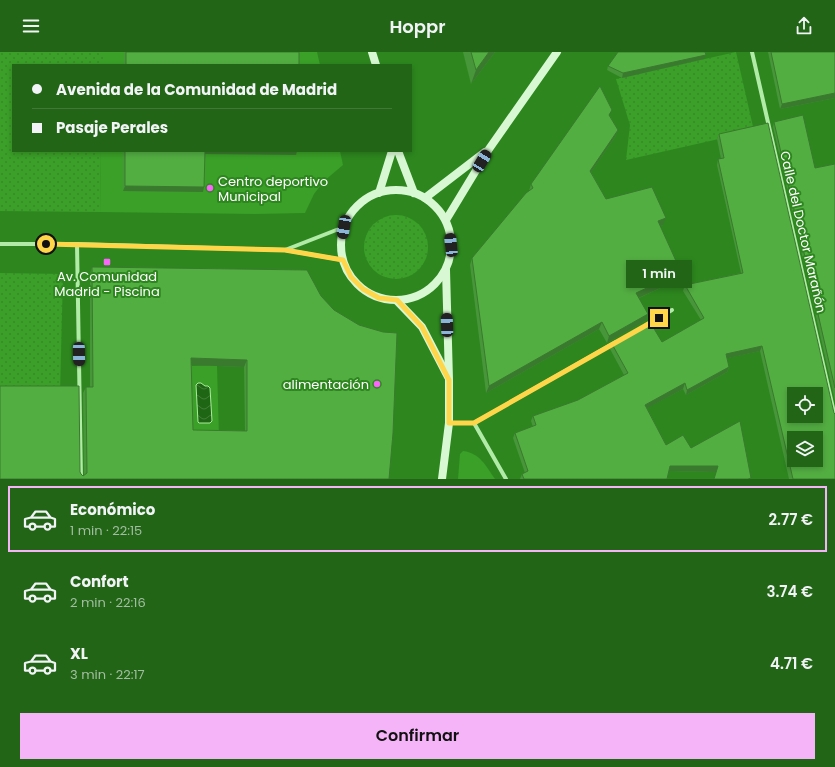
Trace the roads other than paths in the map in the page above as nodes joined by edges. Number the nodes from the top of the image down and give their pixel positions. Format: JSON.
{"nodes":[{"id":1,"x":372,"y":52,"type":"edge"},
{"id":2,"x":557,"y":52,"type":"edge"},
{"id":3,"x":752,"y":52,"type":"edge"},
{"id":4,"x":376,"y":64,"type":"edge"},
{"id":5,"x":489,"y":149,"type":"junction"},
{"id":6,"x":392,"y":152,"type":"edge"},
{"id":7,"x":398,"y":152,"type":"edge"},
{"id":8,"x":380,"y":193,"type":"junction"},
{"id":9,"x":414,"y":193,"type":"junction"},
{"id":10,"x":425,"y":198,"type":"junction"},
{"id":11,"x":446,"y":220,"type":"junction"},
{"id":12,"x":344,"y":227,"type":"junction"},
{"id":13,"x":0,"y":244,"type":"edge"},
{"id":14,"x":77,"y":244,"type":"junction"},
{"id":15,"x":285,"y":250,"type":"junction"},
{"id":16,"x":343,"y":260,"type":"junction"},
{"id":17,"x":446,"y":270,"type":"junction"},
{"id":18,"x":397,"y":300,"type":"junction"},
{"id":19,"x":672,"y":310,"type":"dead end"},
{"id":20,"x":645,"y":326,"type":"edge"},
{"id":21,"x":618,"y":341,"type":"edge"},
{"id":22,"x":449,"y":380,"type":"junction"},
{"id":23,"x":835,"y":417,"type":"edge"},
{"id":24,"x":449,"y":423,"type":"junction"},
{"id":25,"x":474,"y":423,"type":"junction"},
{"id":26,"x":81,"y":479,"type":"edge"},
{"id":27,"x":442,"y":479,"type":"edge"},
{"id":28,"x":506,"y":479,"type":"edge"}],
"edges":[{"from":1,"to":4,"type":"main road"},
{"from":2,"to":5,"type":"main road"},
{"from":3,"to":23,"type":"street","name":"Calle del Doctor Marañón"},
{"from":5,"to":10,"type":"main road"},
{"from":5,"to":11,"type":"main road"},
{"from":6,"to":8,"type":"main road"},
{"from":7,"to":9,"type":"main road"},
{"from":8,"to":9,"type":"main road"},
{"from":8,"to":12,"type":"main road"},
{"from":9,"to":10,"type":"main road"},
{"from":10,"to":11,"type":"main road"},
{"from":11,"to":17,"type":"main road"},
{"from":12,"to":15,"type":"street"},
{"from":12,"to":16,"type":"main road"},
{"from":13,"to":14,"type":"street"},
{"from":14,"to":15,"type":"street"},
{"from":14,"to":26,"type":"street"},
{"from":15,"to":16,"type":"street"},
{"from":16,"to":18,"type":"main road"},
{"from":17,"to":18,"type":"main road"},
{"from":17,"to":22,"type":"main road"},
{"from":18,"to":22,"type":"main road"},
{"from":19,"to":20,"type":"street"},
{"from":21,"to":25,"type":"street"},
{"from":22,"to":24,"type":"main road"},
{"from":24,"to":25,"type":"street"},
{"from":24,"to":27,"type":"main road"},
{"from":25,"to":28,"type":"street"}]}
